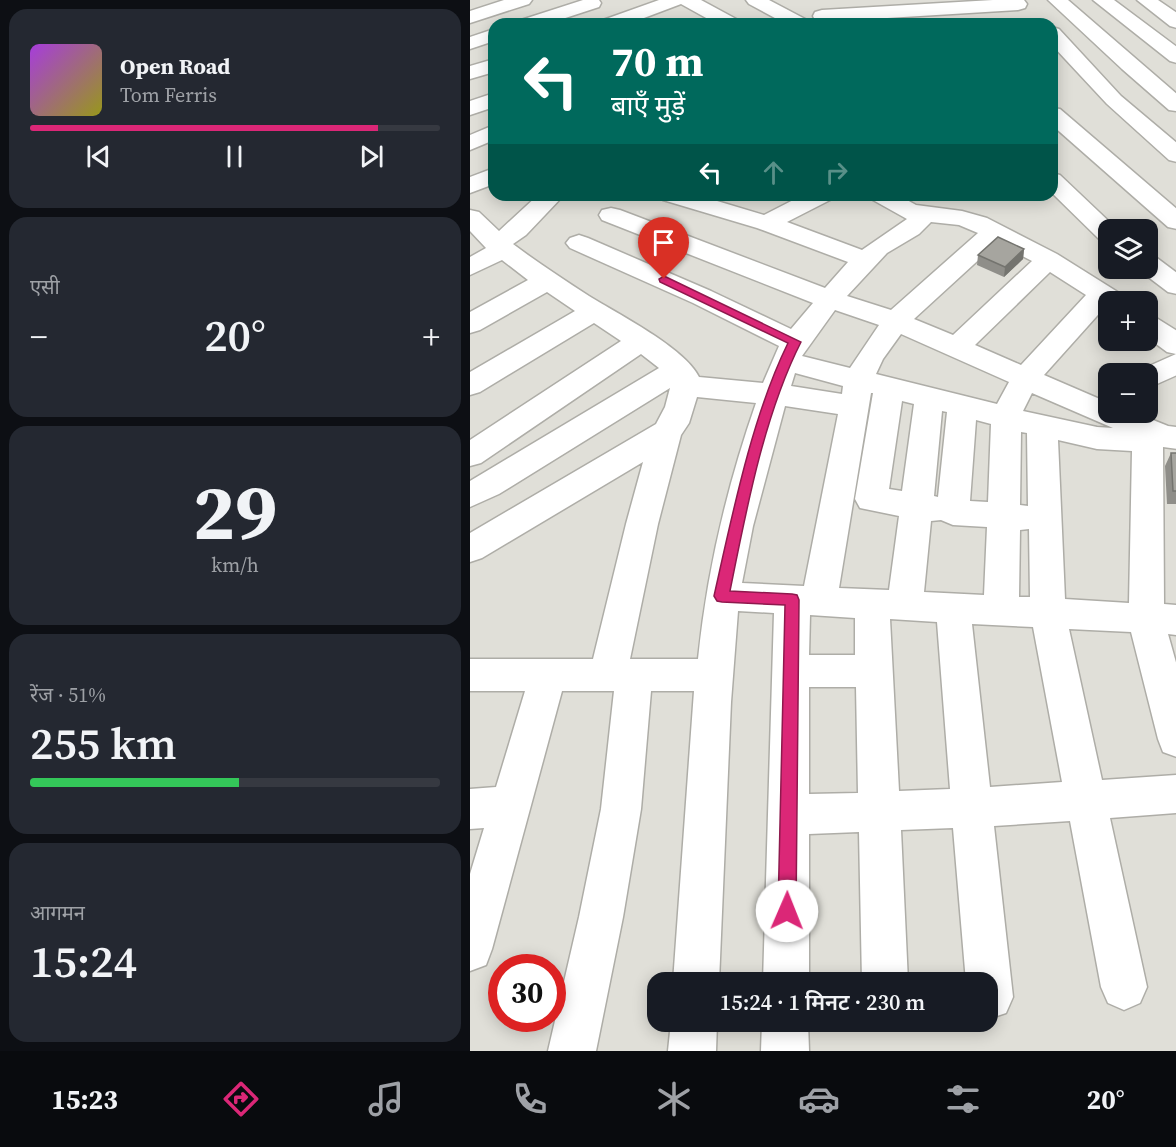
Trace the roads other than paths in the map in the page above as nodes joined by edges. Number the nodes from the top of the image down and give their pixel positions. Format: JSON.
{"nodes":[{"id":1,"x":523,"y":0,"type":"edge"},
{"id":2,"x":676,"y":0,"type":"edge"},
{"id":3,"x":687,"y":0,"type":"edge"},
{"id":4,"x":755,"y":0,"type":"edge"},
{"id":5,"x":1057,"y":0,"type":"edge"},
{"id":6,"x":1102,"y":0,"type":"edge"},
{"id":7,"x":1146,"y":0,"type":"edge"},
{"id":8,"x":589,"y":2,"type":"edge"},
{"id":9,"x":1015,"y":2,"type":"edge"},
{"id":10,"x":821,"y":13,"type":"edge"},
{"id":11,"x":470,"y":17,"type":"edge"},
{"id":12,"x":1034,"y":17,"type":"dead end"},
{"id":13,"x":545,"y":18,"type":"edge"},
{"id":14,"x":613,"y":18,"type":"edge"},
{"id":15,"x":633,"y":18,"type":"edge"},
{"id":16,"x":720,"y":18,"type":"edge"},
{"id":17,"x":789,"y":18,"type":"edge"},
{"id":18,"x":1176,"y":22,"type":"edge"},
{"id":19,"x":1144,"y":31,"type":"junction"},
{"id":20,"x":488,"y":37,"type":"edge"},
{"id":21,"x":1099,"y":37,"type":"junction"},
{"id":22,"x":1058,"y":39,"type":"edge"},
{"id":23,"x":470,"y":44,"type":"edge"},
{"id":24,"x":1076,"y":56,"type":"junction"},
{"id":25,"x":1176,"y":57,"type":"edge"},
{"id":26,"x":1058,"y":58,"type":"edge"},
{"id":27,"x":488,"y":67,"type":"edge"},
{"id":28,"x":470,"y":73,"type":"edge"},
{"id":29,"x":488,"y":102,"type":"edge"},
{"id":30,"x":1176,"y":105,"type":"edge"},
{"id":31,"x":470,"y":109,"type":"edge"},
{"id":32,"x":1058,"y":119,"type":"edge"},
{"id":33,"x":488,"y":135,"type":"edge"},
{"id":34,"x":470,"y":143,"type":"edge"},
{"id":35,"x":1176,"y":155,"type":"edge"},
{"id":36,"x":488,"y":178,"type":"edge"},
{"id":37,"x":470,"y":186,"type":"edge"},
{"id":38,"x":1058,"y":186,"type":"edge"},
{"id":39,"x":546,"y":201,"type":"edge"},
{"id":40,"x":715,"y":201,"type":"edge"},
{"id":41,"x":810,"y":201,"type":"edge"},
{"id":42,"x":890,"y":201,"type":"edge"},
{"id":43,"x":955,"y":201,"type":"edge"},
{"id":44,"x":619,"y":205,"type":"edge"},
{"id":45,"x":931,"y":215,"type":"junction"},
{"id":46,"x":1176,"y":222,"type":"edge"},
{"id":47,"x":472,"y":223,"type":"edge"},
{"id":48,"x":766,"y":223,"type":"junction"},
{"id":49,"x":1098,"y":224,"type":"edge"},
{"id":50,"x":995,"y":231,"type":"junction"},
{"id":51,"x":500,"y":247,"type":"junction"},
{"id":52,"x":1048,"y":259,"type":"junction"},
{"id":53,"x":866,"y":260,"type":"junction"},
{"id":54,"x":555,"y":263,"type":"junction"},
{"id":55,"x":470,"y":267,"type":"edge"},
{"id":56,"x":1158,"y":272,"type":"edge"},
{"id":57,"x":1176,"y":285,"type":"edge"},
{"id":58,"x":1099,"y":291,"type":"edge"},
{"id":59,"x":828,"y":299,"type":"junction"},
{"id":60,"x":1098,"y":308,"type":"edge"},
{"id":61,"x":593,"y":312,"type":"junction"},
{"id":62,"x":896,"y":321,"type":"junction"},
{"id":63,"x":470,"y":324,"type":"edge"},
{"id":64,"x":1158,"y":332,"type":"edge"},
{"id":65,"x":641,"y":341,"type":"junction"},
{"id":66,"x":1176,"y":345,"type":"edge"},
{"id":67,"x":957,"y":347,"type":"junction"},
{"id":68,"x":790,"y":351,"type":"junction"},
{"id":69,"x":1176,"y":363,"type":"edge"},
{"id":70,"x":1158,"y":373,"type":"edge"},
{"id":71,"x":1026,"y":377,"type":"junction"},
{"id":72,"x":681,"y":378,"type":"junction"},
{"id":73,"x":470,"y":385,"type":"edge"},
{"id":74,"x":889,"y":387,"type":"junction"},
{"id":75,"x":857,"y":393,"type":"junction"},
{"id":76,"x":774,"y":394,"type":"junction"},
{"id":77,"x":929,"y":398,"type":"junction"},
{"id":78,"x":962,"y":406,"type":"junction"},
{"id":79,"x":1098,"y":406,"type":"edge"},
{"id":80,"x":1007,"y":417,"type":"junction"},
{"id":81,"x":1132,"y":423,"type":"edge"},
{"id":82,"x":1042,"y":426,"type":"junction"},
{"id":83,"x":666,"y":432,"type":"junction"},
{"id":84,"x":1163,"y":439,"type":"edge"},
{"id":85,"x":470,"y":455,"type":"edge"},
{"id":86,"x":470,"y":495,"type":"edge"},
{"id":87,"x":916,"y":506,"type":"junction"},
{"id":88,"x":953,"y":512,"type":"junction"},
{"id":89,"x":1004,"y":517,"type":"junction"},
{"id":90,"x":1045,"y":519,"type":"junction"},
{"id":91,"x":470,"y":549,"type":"edge"},
{"id":92,"x":722,"y":596,"type":"junction"},
{"id":93,"x":805,"y":600,"type":"junction"},
{"id":94,"x":888,"y":604,"type":"junction"},
{"id":95,"x":953,"y":607,"type":"junction"},
{"id":96,"x":1001,"y":610,"type":"junction"},
{"id":97,"x":1048,"y":613,"type":"junction"},
{"id":98,"x":1161,"y":620,"type":"edge"},
{"id":99,"x":791,"y":671,"type":"junction"},
{"id":100,"x":874,"y":671,"type":"junction"},
{"id":101,"x":470,"y":675,"type":"edge"},
{"id":102,"x":548,"y":675,"type":"junction"},
{"id":103,"x":621,"y":675,"type":"junction"},
{"id":104,"x":714,"y":675,"type":"junction"},
{"id":105,"x":1176,"y":739,"type":"edge"},
{"id":106,"x":1176,"y":794,"type":"edge"},
{"id":107,"x":1086,"y":800,"type":"junction"},
{"id":108,"x":511,"y":806,"type":"junction"},
{"id":109,"x":972,"y":808,"type":"junction"},
{"id":110,"x":470,"y":809,"type":"edge"},
{"id":111,"x":879,"y":811,"type":"junction"},
{"id":112,"x":788,"y":815,"type":"junction"},
{"id":113,"x":470,"y":949,"type":"edge"},
{"id":114,"x":696,"y":972,"type":"edge"},
{"id":115,"x":786,"y":972,"type":"edge"},
{"id":116,"x":885,"y":972,"type":"edge"},
{"id":117,"x":988,"y":972,"type":"edge"},
{"id":118,"x":1124,"y":987,"type":"dead end"},
{"id":119,"x":693,"y":1032,"type":"edge"},
{"id":120,"x":785,"y":1032,"type":"edge"},
{"id":121,"x":572,"y":1051,"type":"edge"},
{"id":122,"x":692,"y":1051,"type":"edge"},
{"id":123,"x":785,"y":1051,"type":"edge"}],
"edges":[{"from":1,"to":11,"type":"street"},
{"from":2,"to":15,"type":"street"},
{"from":3,"to":16,"type":"street"},
{"from":4,"to":17,"type":"street"},
{"from":5,"to":21,"type":"street"},
{"from":6,"to":19,"type":"street"},
{"from":7,"to":18,"type":"street"},
{"from":8,"to":13,"type":"street"},
{"from":8,"to":14,"type":"street"},
{"from":9,"to":10,"type":"street"},
{"from":9,"to":12,"type":"street"},
{"from":19,"to":21,"type":"street"},
{"from":19,"to":25,"type":"street"},
{"from":20,"to":23,"type":"street"},
{"from":21,"to":30,"type":"street"},
{"from":22,"to":24,"type":"street"},
{"from":24,"to":26,"type":"street"},
{"from":24,"to":35,"type":"street"},
{"from":27,"to":28,"type":"street"},
{"from":29,"to":31,"type":"street"},
{"from":32,"to":46,"type":"street"},
{"from":33,"to":34,"type":"street"},
{"from":36,"to":37,"type":"street"},
{"from":38,"to":49,"type":"street"},
{"from":39,"to":51,"type":"street"},
{"from":40,"to":48,"type":"street"},
{"from":41,"to":48,"type":"street"},
{"from":42,"to":45,"type":"street"},
{"from":43,"to":45,"type":"street"},
{"from":44,"to":54,"type":"street"},
{"from":44,"to":59,"type":"street"},
{"from":45,"to":50,"type":"street"},
{"from":45,"to":53,"type":"street"},
{"from":47,"to":51,"type":"street"},
{"from":48,"to":53,"type":"street"},
{"from":50,"to":52,"type":"street"},
{"from":50,"to":62,"type":"street"},
{"from":51,"to":54,"type":"street"},
{"from":51,"to":55,"type":"street"},
{"from":52,"to":58,"type":"street"},
{"from":52,"to":67,"type":"street"},
{"from":53,"to":59,"type":"street"},
{"from":54,"to":61,"type":"street"},
{"from":54,"to":63,"type":"street"},
{"from":54,"to":68,"type":"street"},
{"from":56,"to":57,"type":"street"},
{"from":59,"to":62,"type":"street"},
{"from":59,"to":68,"type":"street"},
{"from":60,"to":71,"type":"street"},
{"from":61,"to":65,"type":"street"},
{"from":61,"to":73,"type":"street"},
{"from":62,"to":67,"type":"street"},
{"from":62,"to":75,"type":"street"},
{"from":64,"to":66,"type":"street"},
{"from":65,"to":72,"type":"street"},
{"from":65,"to":85,"type":"street"},
{"from":67,"to":71,"type":"street"},
{"from":68,"to":75,"type":"street"},
{"from":68,"to":76,"type":"street"},
{"from":69,"to":70,"type":"street"},
{"from":71,"to":79,"type":"street"},
{"from":71,"to":80,"type":"street"},
{"from":72,"to":76,"type":"street"},
{"from":72,"to":83,"type":"street"},
{"from":72,"to":86,"type":"street"},
{"from":74,"to":75,"type":"street"},
{"from":74,"to":77,"type":"street"},
{"from":74,"to":87,"type":"street"},
{"from":75,"to":76,"type":"street"},
{"from":75,"to":93,"type":"street"},
{"from":76,"to":92,"type":"street"},
{"from":77,"to":78,"type":"street"},
{"from":77,"to":87,"type":"street"},
{"from":78,"to":80,"type":"street"},
{"from":78,"to":88,"type":"street"},
{"from":80,"to":82,"type":"street"},
{"from":80,"to":89,"type":"street"},
{"from":81,"to":84,"type":"street"},
{"from":82,"to":84,"type":"street"},
{"from":82,"to":90,"type":"street"},
{"from":83,"to":91,"type":"street"},
{"from":83,"to":103,"type":"street"},
{"from":84,"to":98,"type":"street"},
{"from":87,"to":88,"type":"street"},
{"from":87,"to":94,"type":"street"},
{"from":88,"to":89,"type":"street"},
{"from":89,"to":90,"type":"street"},
{"from":89,"to":96,"type":"street"},
{"from":90,"to":97,"type":"street"},
{"from":92,"to":93,"type":"street"},
{"from":92,"to":104,"type":"street"},
{"from":93,"to":94,"type":"street"},
{"from":93,"to":99,"type":"street"},
{"from":94,"to":95,"type":"street"},
{"from":94,"to":100,"type":"street"},
{"from":95,"to":96,"type":"street"},
{"from":95,"to":109,"type":"street"},
{"from":96,"to":97,"type":"street"},
{"from":97,"to":98,"type":"street"},
{"from":97,"to":107,"type":"street"},
{"from":98,"to":105,"type":"street"},
{"from":99,"to":100,"type":"street"},
{"from":99,"to":112,"type":"street"},
{"from":100,"to":111,"type":"street"},
{"from":101,"to":102,"type":"street"},
{"from":102,"to":103,"type":"street"},
{"from":102,"to":108,"type":"street"},
{"from":103,"to":104,"type":"street"},
{"from":103,"to":121,"type":"street"},
{"from":104,"to":114,"type":"street"},
{"from":106,"to":107,"type":"street"},
{"from":107,"to":109,"type":"street"},
{"from":107,"to":118,"type":"street"},
{"from":108,"to":110,"type":"street"},
{"from":108,"to":113,"type":"street"},
{"from":109,"to":111,"type":"street"},
{"from":109,"to":117,"type":"street"},
{"from":111,"to":112,"type":"street"},
{"from":111,"to":116,"type":"street"},
{"from":112,"to":115,"type":"street"},
{"from":119,"to":122,"type":"street"},
{"from":120,"to":123,"type":"street"}]}
